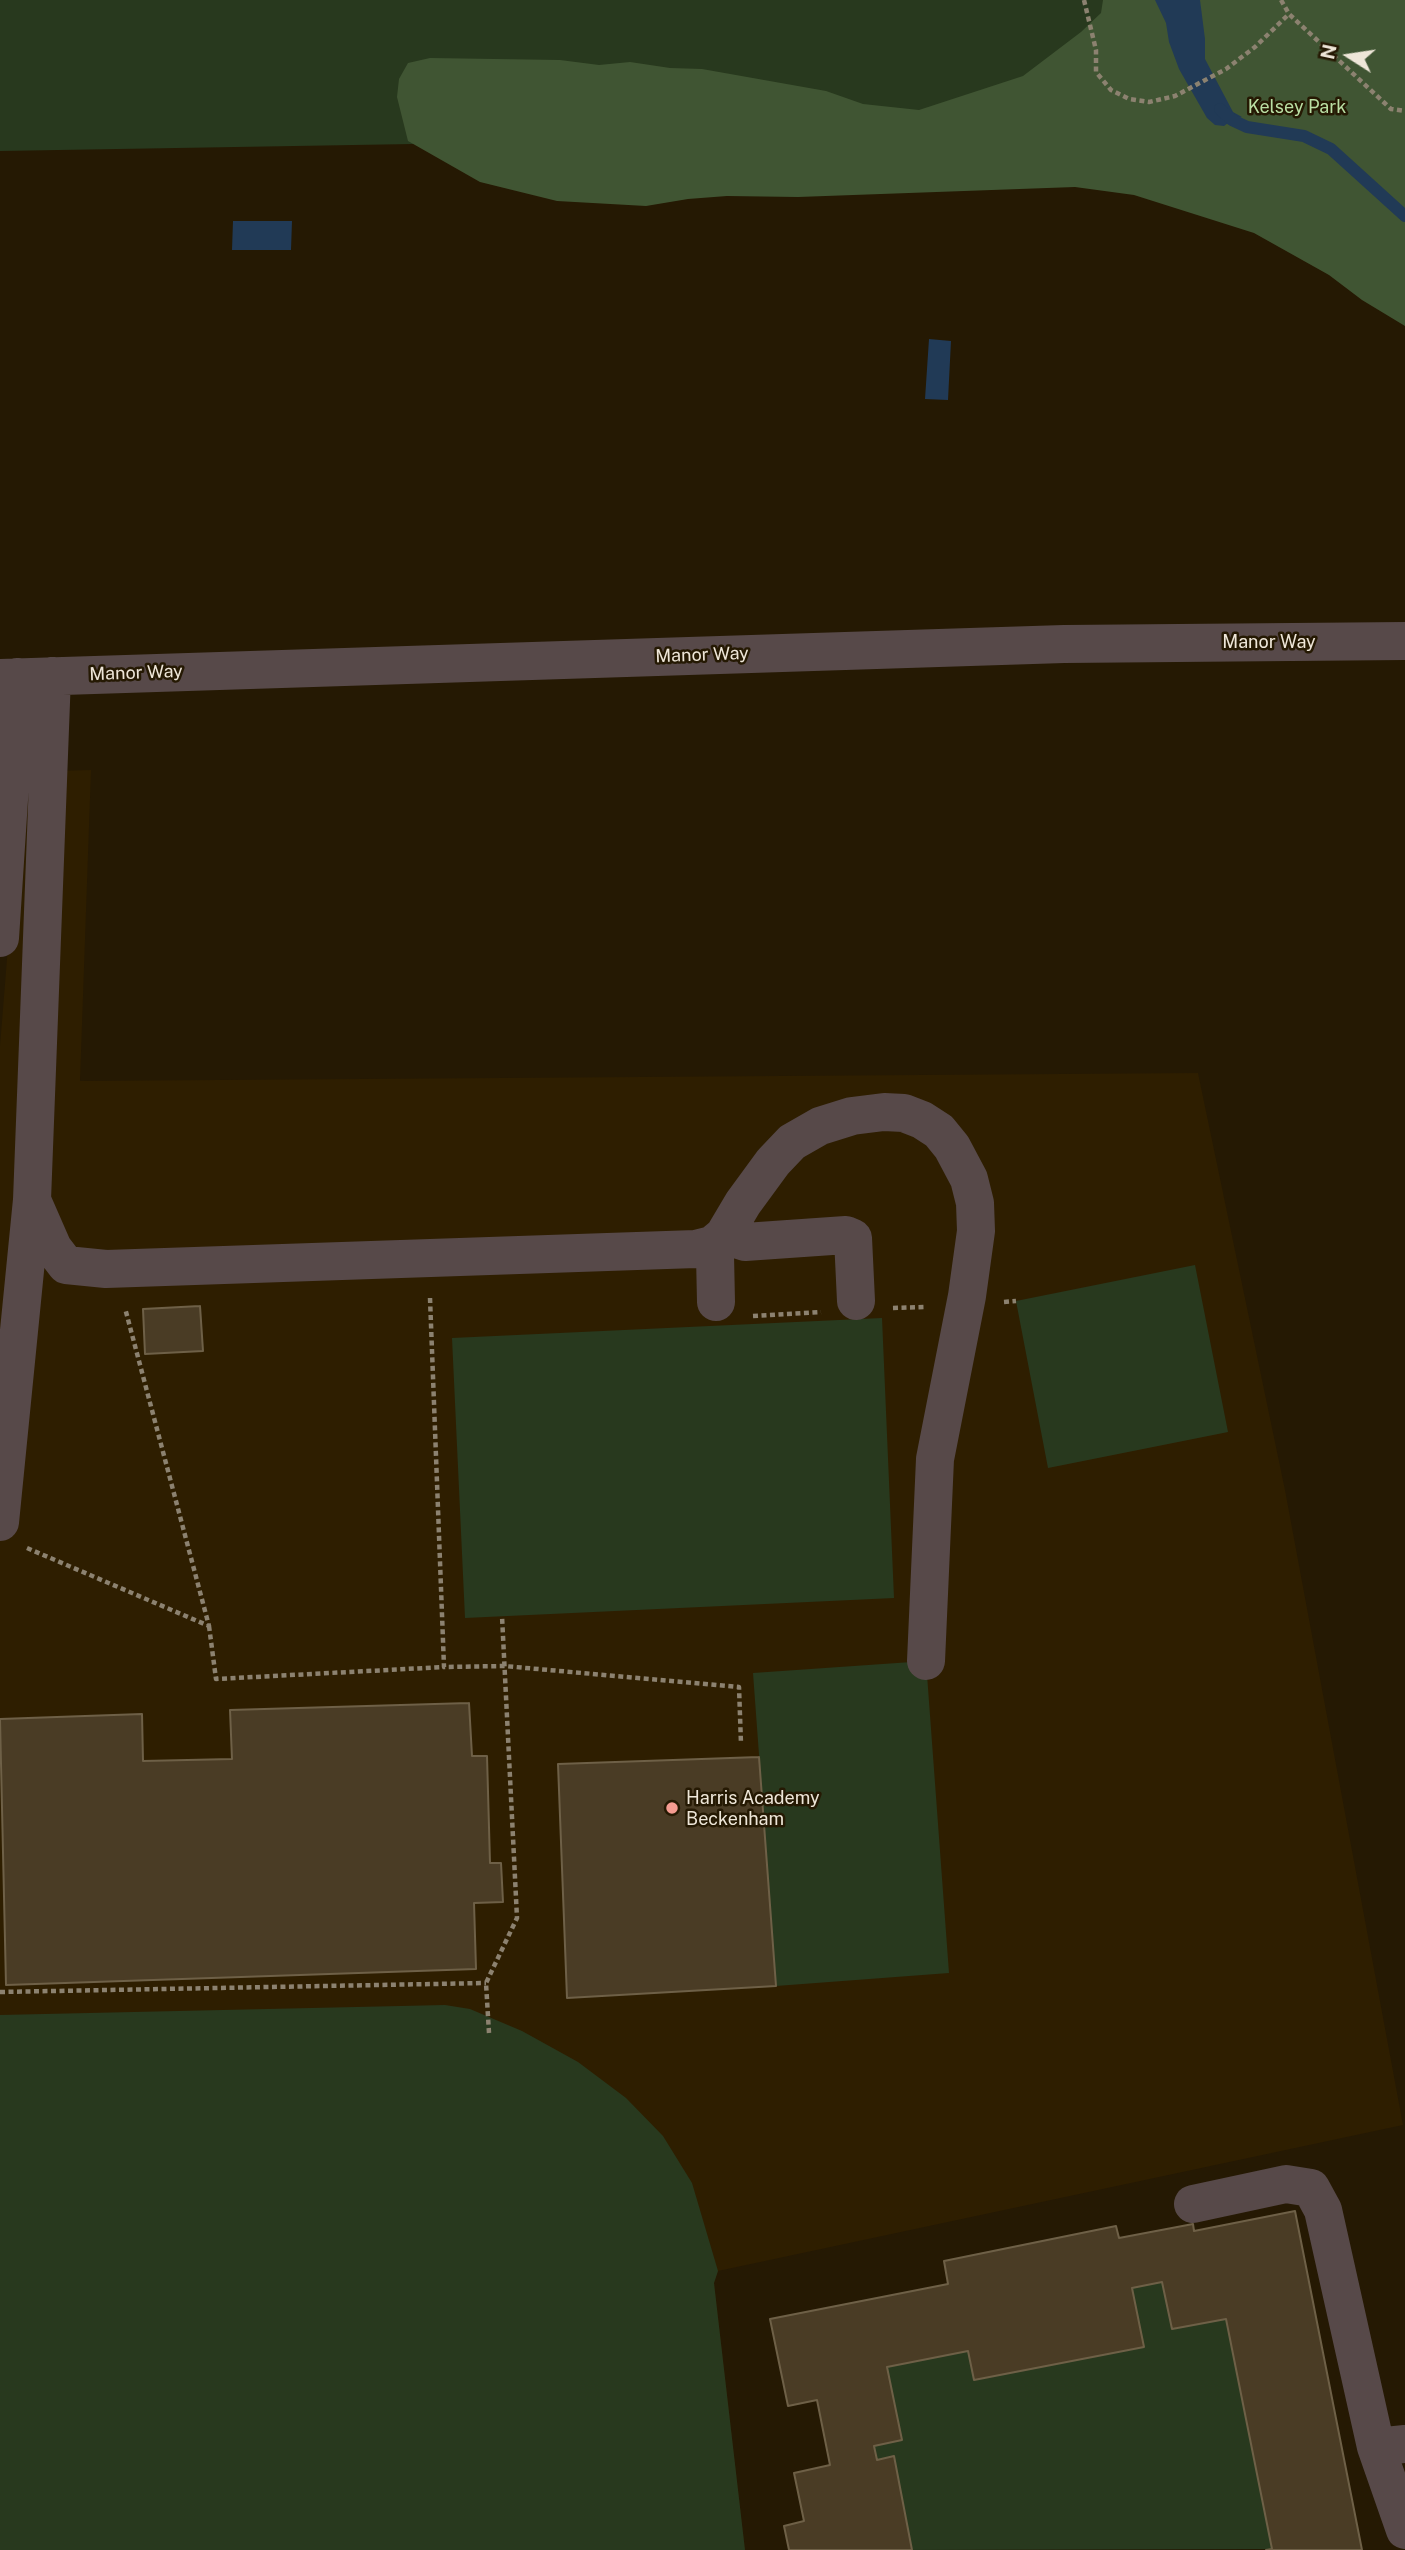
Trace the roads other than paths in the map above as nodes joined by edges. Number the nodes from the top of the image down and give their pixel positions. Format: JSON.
{"nodes":[{"id":1,"x":1405,"y":641,"type":"edge"},
{"id":2,"x":23,"y":677,"type":"edge"},
{"id":3,"x":0,"y":938,"type":"edge"},
{"id":4,"x":32,"y":1200,"type":"junction"},
{"id":5,"x":718,"y":1240,"type":"junction"},
{"id":6,"x":856,"y":1301,"type":"dead end"},
{"id":7,"x":716,"y":1302,"type":"dead end"},
{"id":8,"x":12,"y":1534,"type":"edge"},
{"id":9,"x":926,"y":1661,"type":"dead end"},
{"id":10,"x":1193,"y":2204,"type":"dead end"},
{"id":11,"x":1391,"y":2445,"type":"edge"},
{"id":12,"x":1405,"y":2530,"type":"edge"}],
"edges":[{"from":1,"to":2,"type":"street","name":"Manor Way"},
{"from":2,"to":3,"type":"street"},
{"from":2,"to":4,"type":"street"},
{"from":4,"to":5,"type":"street"},
{"from":4,"to":8,"type":"street"},
{"from":5,"to":6,"type":"street"},
{"from":5,"to":7,"type":"street"},
{"from":5,"to":9,"type":"street"},
{"from":10,"to":11,"type":"street"},
{"from":11,"to":12,"type":"street"}]}
